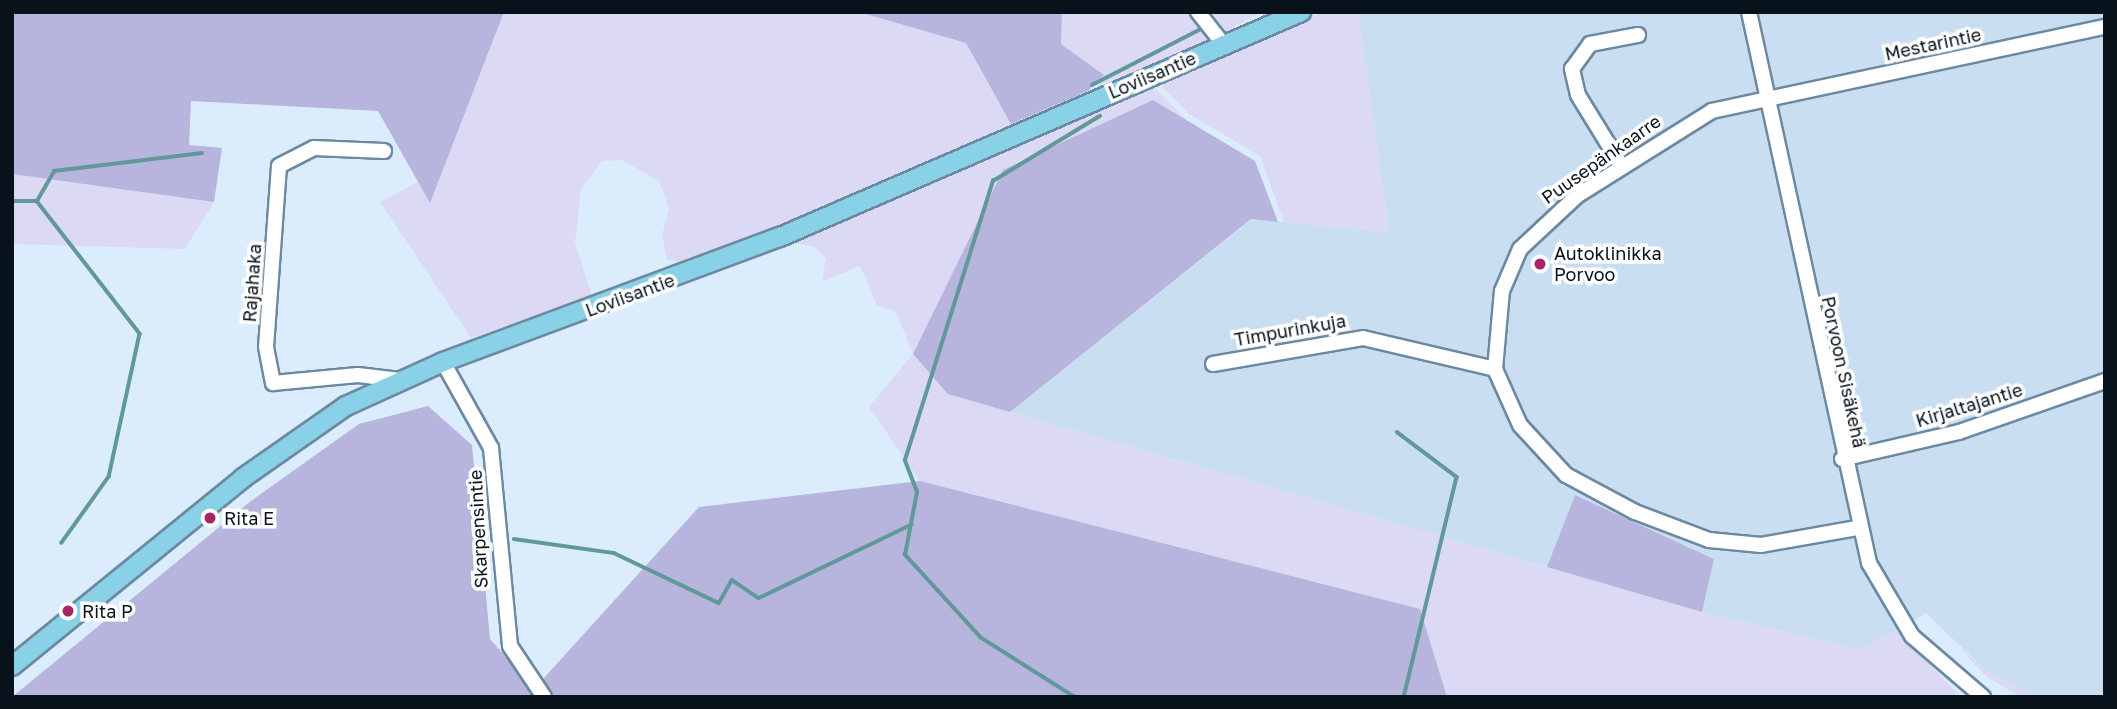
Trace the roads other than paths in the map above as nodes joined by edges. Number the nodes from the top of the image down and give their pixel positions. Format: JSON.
{"nodes":[{"id":1,"x":1198,"y":12,"type":"edge"},
{"id":2,"x":1301,"y":12,"type":"edge"},
{"id":3,"x":1749,"y":12,"type":"edge"},
{"id":4,"x":2105,"y":27,"type":"edge"},
{"id":5,"x":1638,"y":35,"type":"dead end"},
{"id":6,"x":1224,"y":45,"type":"junction"},
{"id":7,"x":1768,"y":97,"type":"junction"},
{"id":8,"x":384,"y":151,"type":"dead end"},
{"id":9,"x":1622,"y":165,"type":"junction"},
{"id":10,"x":443,"y":362,"type":"junction"},
{"id":11,"x":1213,"y":364,"type":"dead end"},
{"id":12,"x":1495,"y":369,"type":"junction"},
{"id":13,"x":400,"y":380,"type":"junction"},
{"id":14,"x":2105,"y":381,"type":"edge"},
{"id":15,"x":1842,"y":459,"type":"junction"},
{"id":16,"x":1857,"y":528,"type":"junction"},
{"id":17,"x":12,"y":666,"type":"edge"},
{"id":18,"x":544,"y":697,"type":"edge"},
{"id":19,"x":1983,"y":697,"type":"edge"}],
"edges":[{"from":1,"to":6,"type":"street"},
{"from":2,"to":6,"type":"main road","name":"Loviisantie"},
{"from":3,"to":7,"type":"street","name":"Porvoon Sisäkehä"},
{"from":4,"to":7,"type":"street","name":"Mestarintie"},
{"from":5,"to":9,"type":"street"},
{"from":6,"to":10,"type":"main road","name":"Loviisantie"},
{"from":7,"to":9,"type":"street","name":"Puusepänkaarre"},
{"from":7,"to":15,"type":"street","name":"Porvoon Sisäkehä"},
{"from":8,"to":13,"type":"street","name":"Rajahaka"},
{"from":9,"to":12,"type":"street","name":"Puusepänkaarre"},
{"from":10,"to":13,"type":"main road","name":"Loviisantie"},
{"from":10,"to":18,"type":"street","name":"Skarpensintie"},
{"from":11,"to":12,"type":"street","name":"Timpurinkuja"},
{"from":12,"to":16,"type":"street","name":"Puusepänkaarre"},
{"from":13,"to":17,"type":"main road","name":"Loviisantie"},
{"from":14,"to":15,"type":"street","name":"Kirjaltajantie"},
{"from":15,"to":16,"type":"street","name":"Porvoon Sisäkehä"},
{"from":16,"to":19,"type":"street","name":"Porvoon Sisäkehä"}]}
